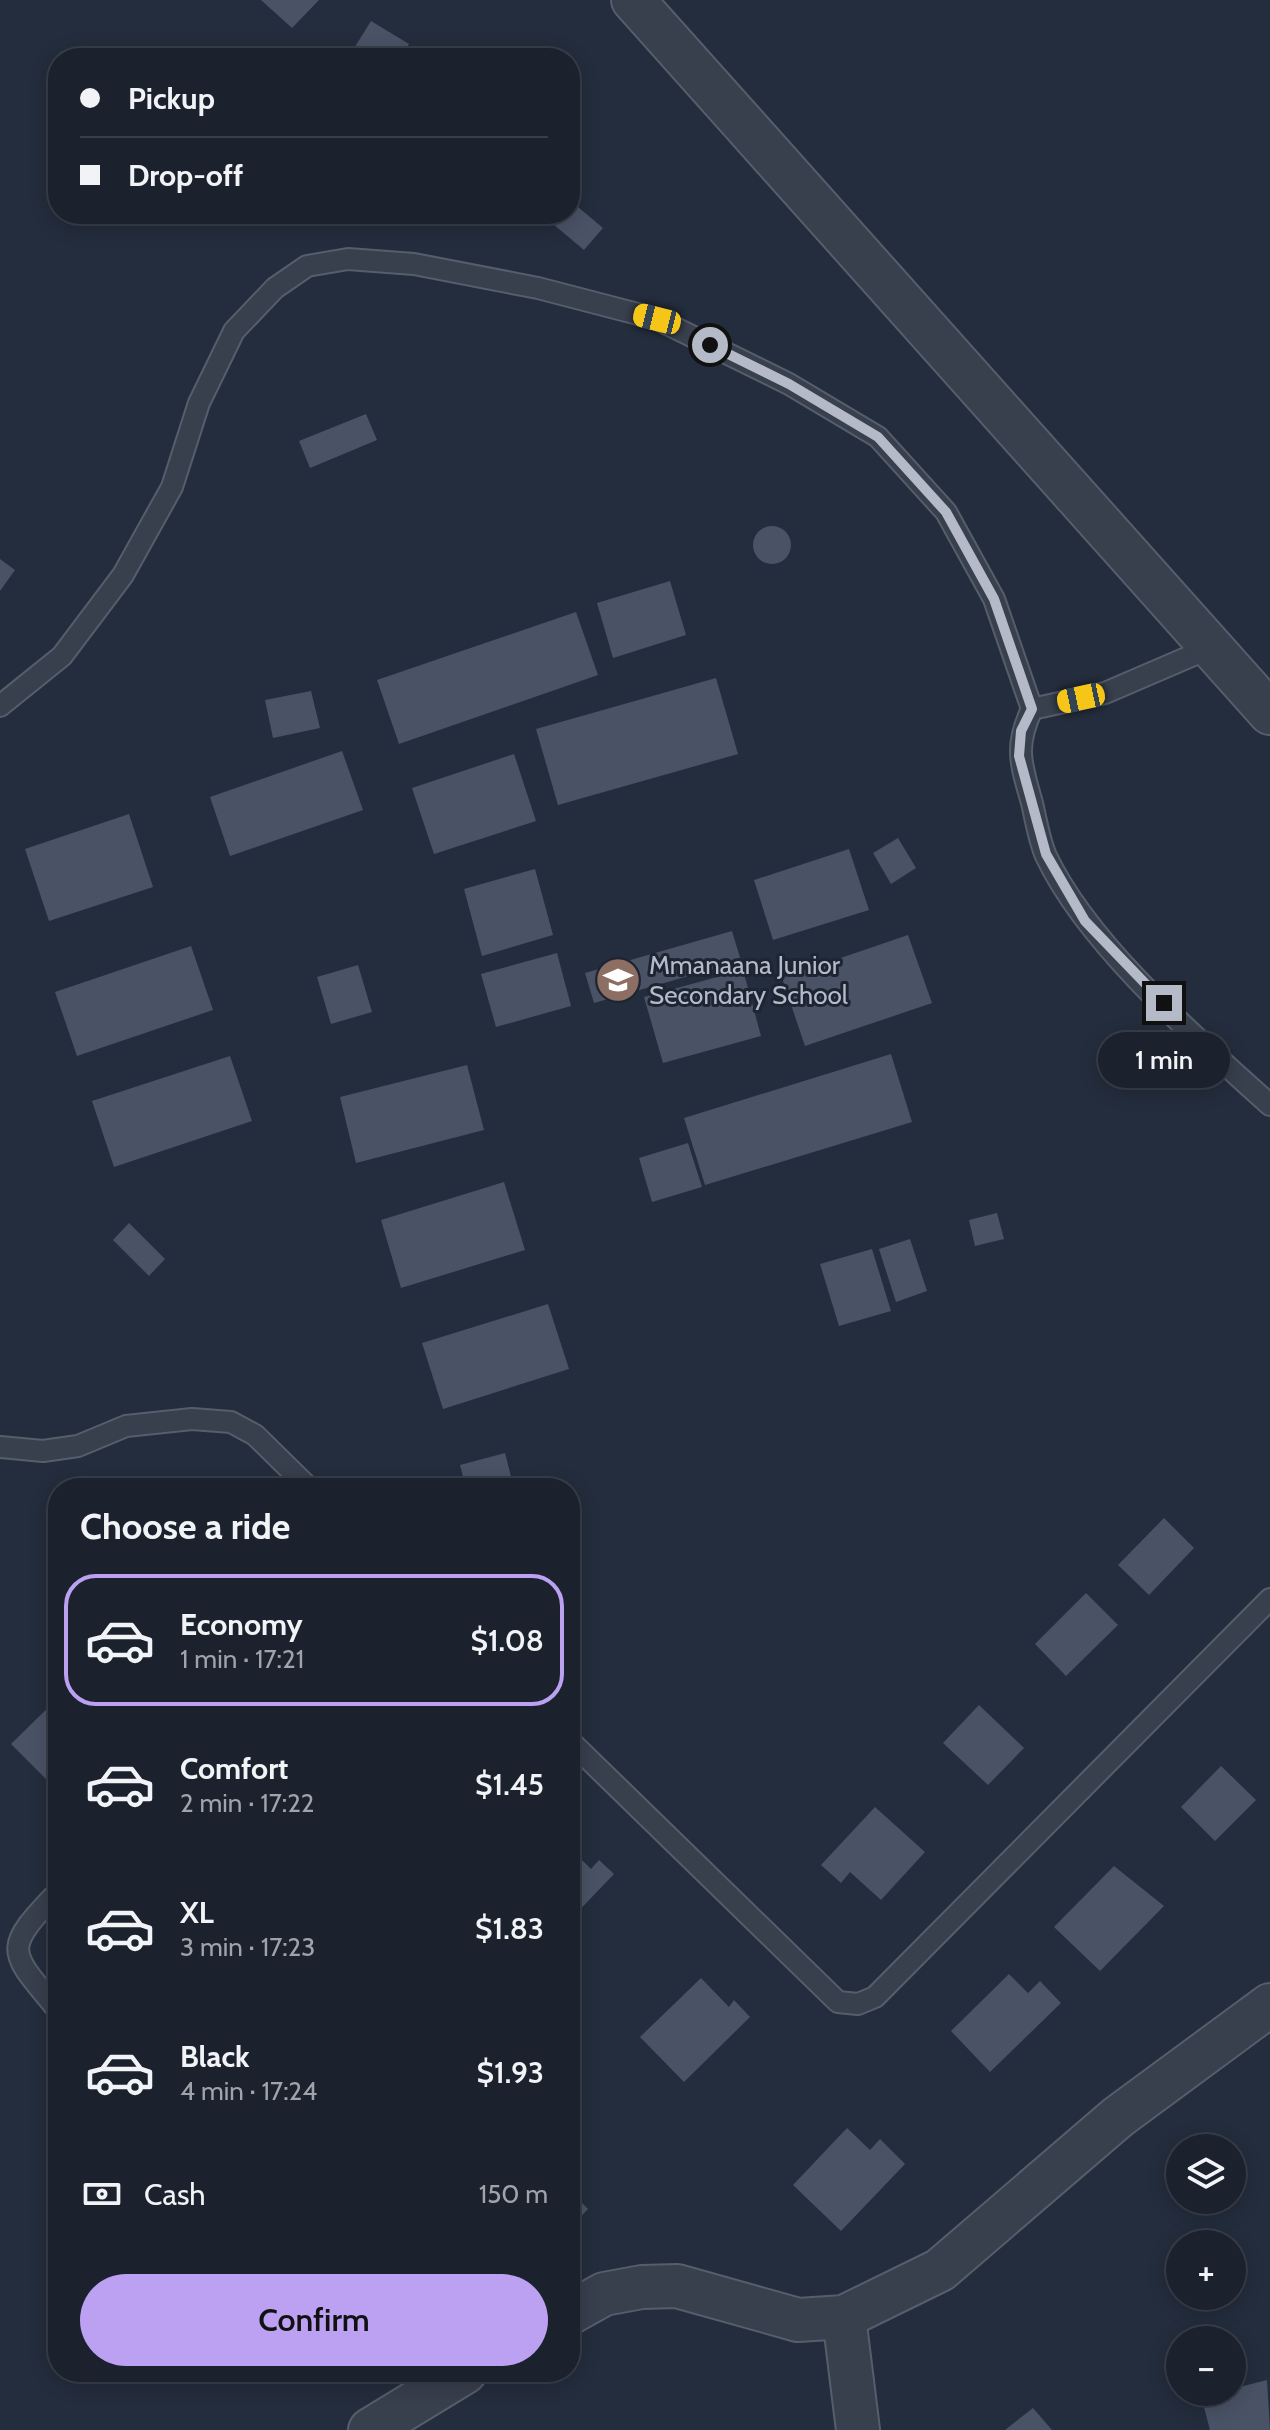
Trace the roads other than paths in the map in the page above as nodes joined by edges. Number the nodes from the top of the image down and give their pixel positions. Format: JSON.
{"nodes":[{"id":1,"x":633,"y":0,"type":"edge"},
{"id":2,"x":1212,"y":647,"type":"junction"},
{"id":3,"x":0,"y":706,"type":"edge"},
{"id":4,"x":1032,"y":709,"type":"junction"},
{"id":5,"x":1270,"y":713,"type":"edge"},
{"id":6,"x":1270,"y":1105,"type":"edge"},
{"id":7,"x":0,"y":1447,"type":"edge"},
{"id":8,"x":299,"y":1478,"type":"edge"},
{"id":9,"x":1270,"y":1599,"type":"edge"},
{"id":10,"x":580,"y":1751,"type":"edge"},
{"id":11,"x":48,"y":1903,"type":"edge"},
{"id":12,"x":48,"y":1998,"type":"edge"},
{"id":13,"x":1270,"y":2005,"type":"edge"},
{"id":14,"x":580,"y":2307,"type":"edge"},
{"id":15,"x":844,"y":2317,"type":"junction"},
{"id":16,"x":449,"y":2382,"type":"edge"},
{"id":17,"x":370,"y":2430,"type":"edge"},
{"id":18,"x":858,"y":2430,"type":"edge"}],
"edges":[{"from":1,"to":2,"type":"street"},
{"from":2,"to":4,"type":"lane"},
{"from":2,"to":5,"type":"street"},
{"from":3,"to":4,"type":"lane"},
{"from":4,"to":6,"type":"lane"},
{"from":7,"to":8,"type":"lane"},
{"from":9,"to":10,"type":"lane"},
{"from":11,"to":12,"type":"lane"},
{"from":13,"to":15,"type":"street"},
{"from":14,"to":15,"type":"street"},
{"from":15,"to":18,"type":"street"},
{"from":16,"to":17,"type":"street"}]}
